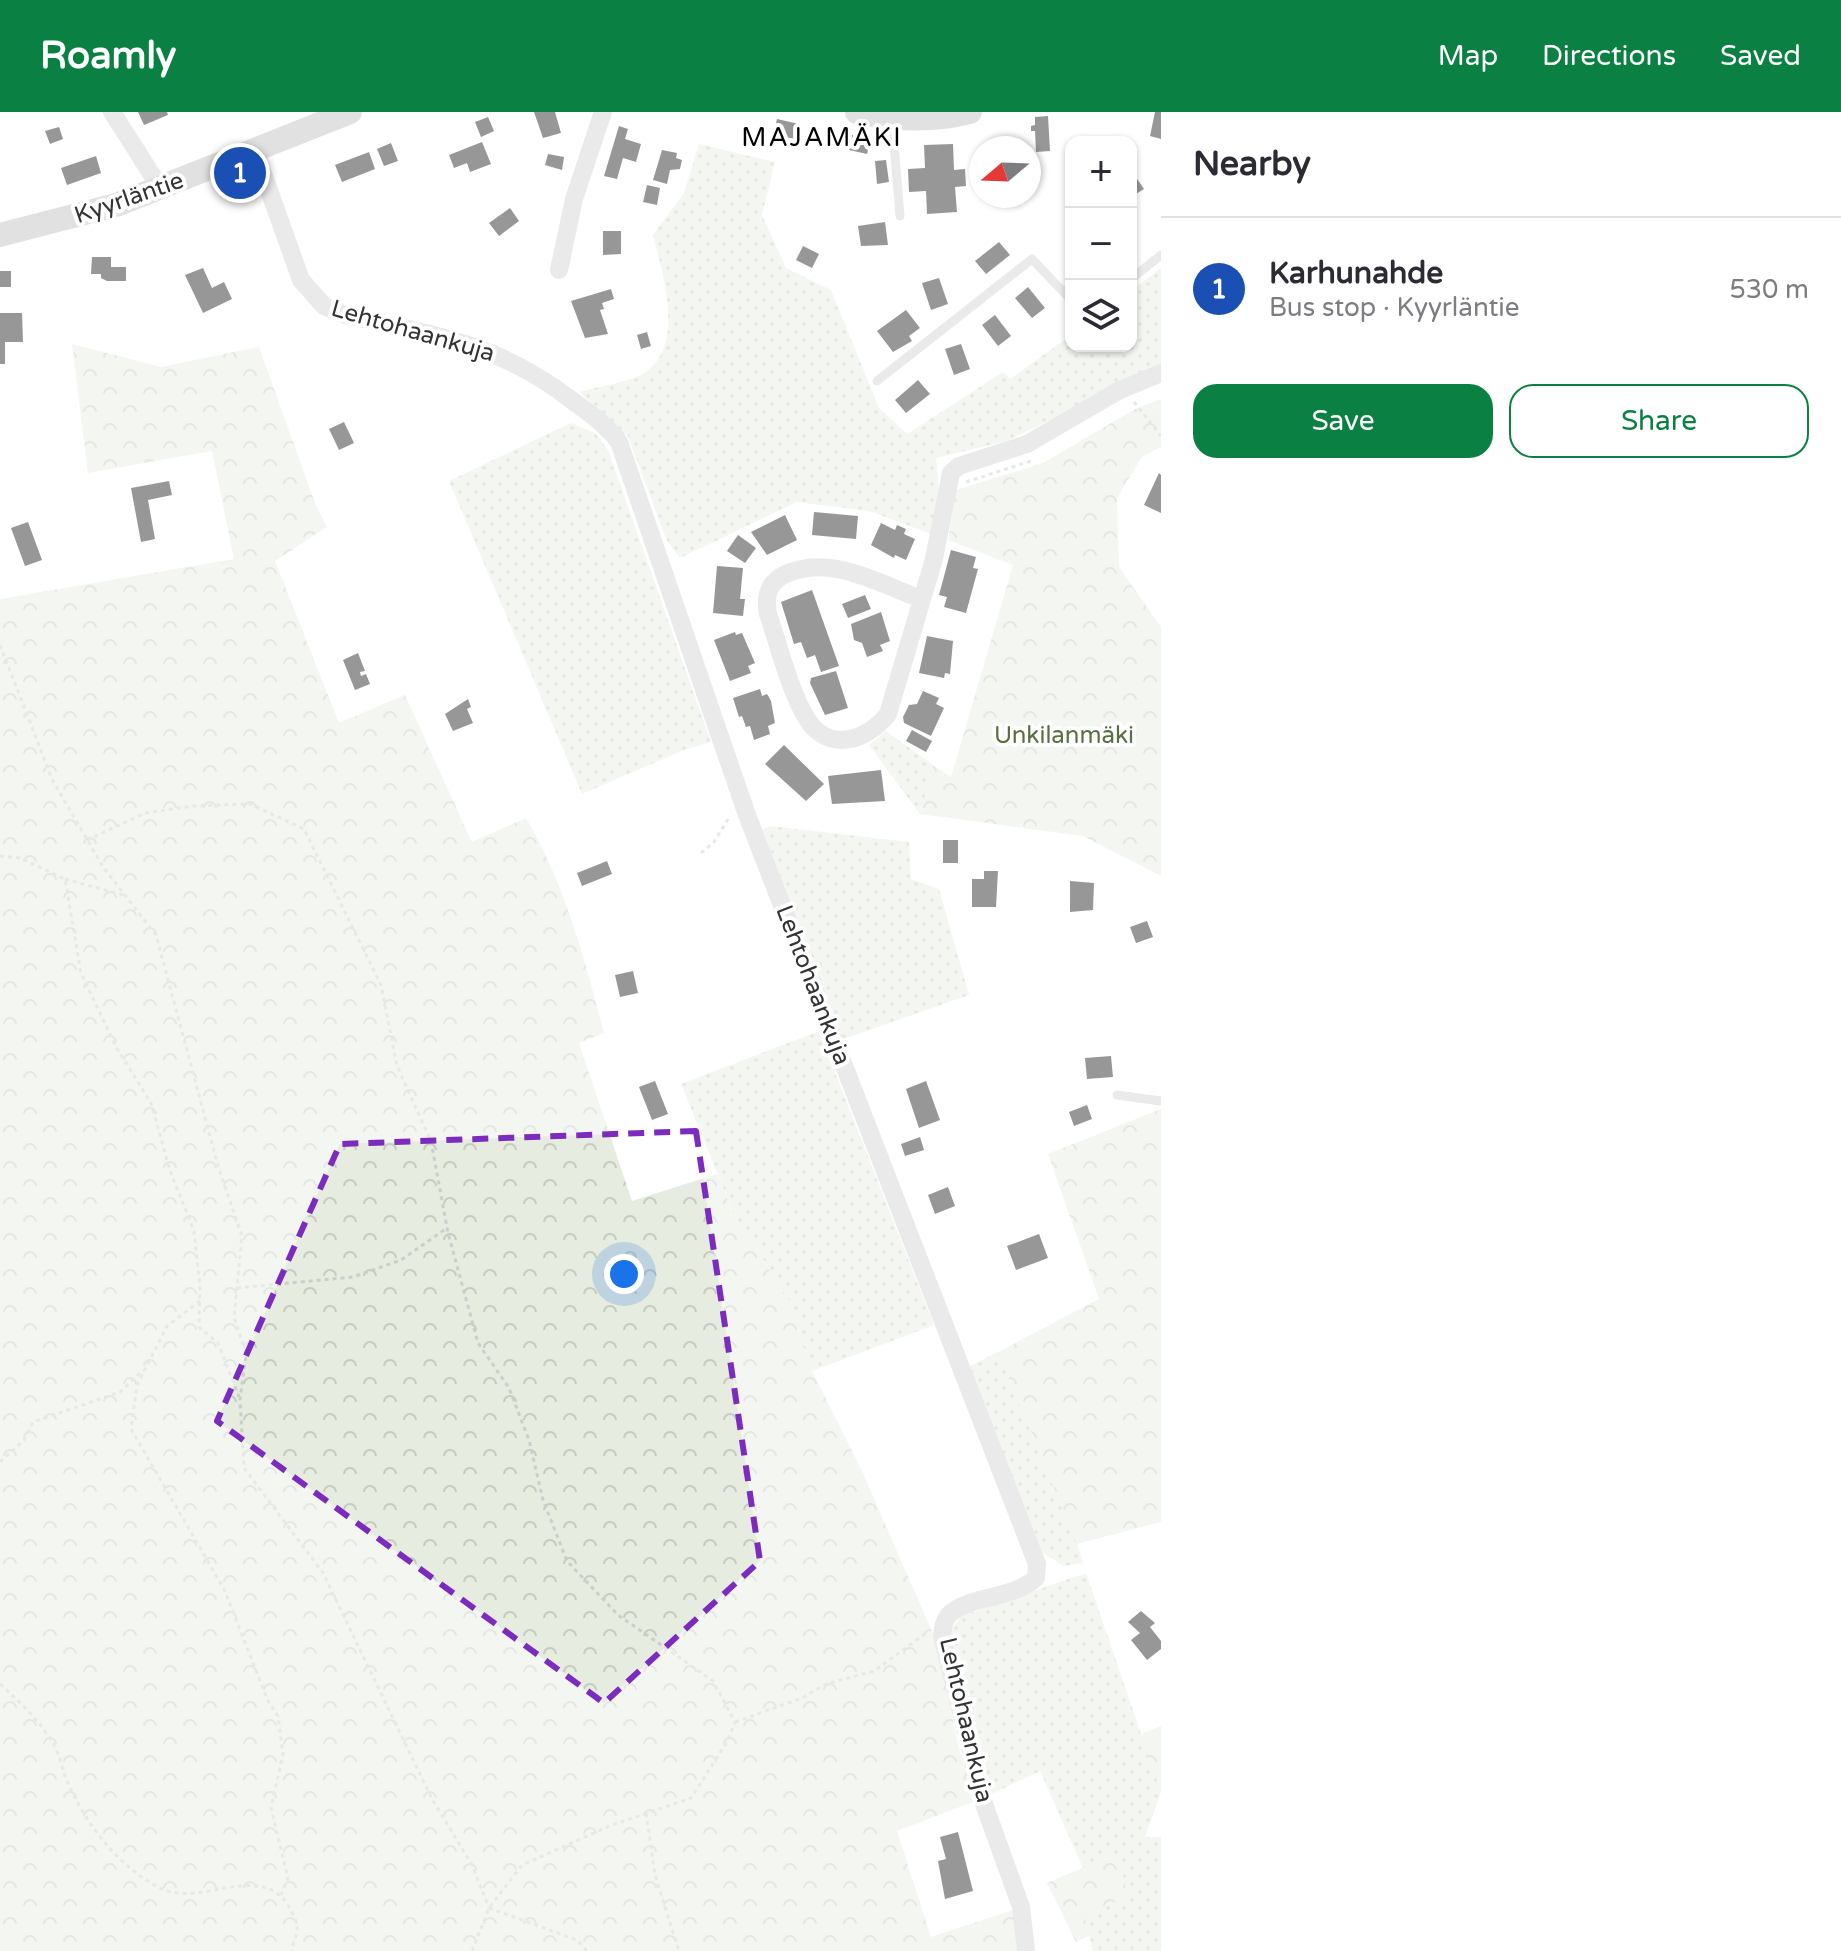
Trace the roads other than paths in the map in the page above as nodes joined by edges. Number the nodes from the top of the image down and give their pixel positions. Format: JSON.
{"nodes":[{"id":1,"x":112,"y":112,"type":"edge"},
{"id":2,"x":350,"y":112,"type":"edge"},
{"id":3,"x":603,"y":112,"type":"edge"},
{"id":4,"x":857,"y":112,"type":"edge"},
{"id":5,"x":970,"y":112,"type":"edge"},
{"id":6,"x":892,"y":119,"type":"junction"},
{"id":7,"x":255,"y":151,"type":"junction"},
{"id":8,"x":161,"y":189,"type":"junction"},
{"id":9,"x":900,"y":216,"type":"dead end"},
{"id":10,"x":0,"y":235,"type":"edge"},
{"id":11,"x":1161,"y":255,"type":"edge"},
{"id":12,"x":559,"y":270,"type":"dead end"},
{"id":13,"x":1137,"y":274,"type":"edge"},
{"id":14,"x":1065,"y":294,"type":"edge"},
{"id":15,"x":1161,"y":373,"type":"edge"},
{"id":16,"x":877,"y":381,"type":"dead end"},
{"id":17,"x":921,"y":599,"type":"junction"},
{"id":18,"x":1117,"y":1095,"type":"dead end"},
{"id":19,"x":1161,"y":1101,"type":"edge"},
{"id":20,"x":1026,"y":1951,"type":"edge"}],
"edges":[{"from":1,"to":8,"type":"street"},
{"from":2,"to":7,"type":"street","name":"Kyyrläntie"},
{"from":3,"to":12,"type":"street"},
{"from":4,"to":6,"type":"street"},
{"from":5,"to":6,"type":"street"},
{"from":6,"to":9,"type":"lane"},
{"from":7,"to":8,"type":"street","name":"Kyyrläntie"},
{"from":7,"to":20,"type":"street","name":"Lehtohaankuja"},
{"from":8,"to":10,"type":"street","name":"Kyyrläntie"},
{"from":11,"to":13,"type":"lane"},
{"from":14,"to":16,"type":"lane"},
{"from":15,"to":17,"type":"street"},
{"from":17,"to":17,"type":"street"},
{"from":18,"to":19,"type":"lane"}]}
